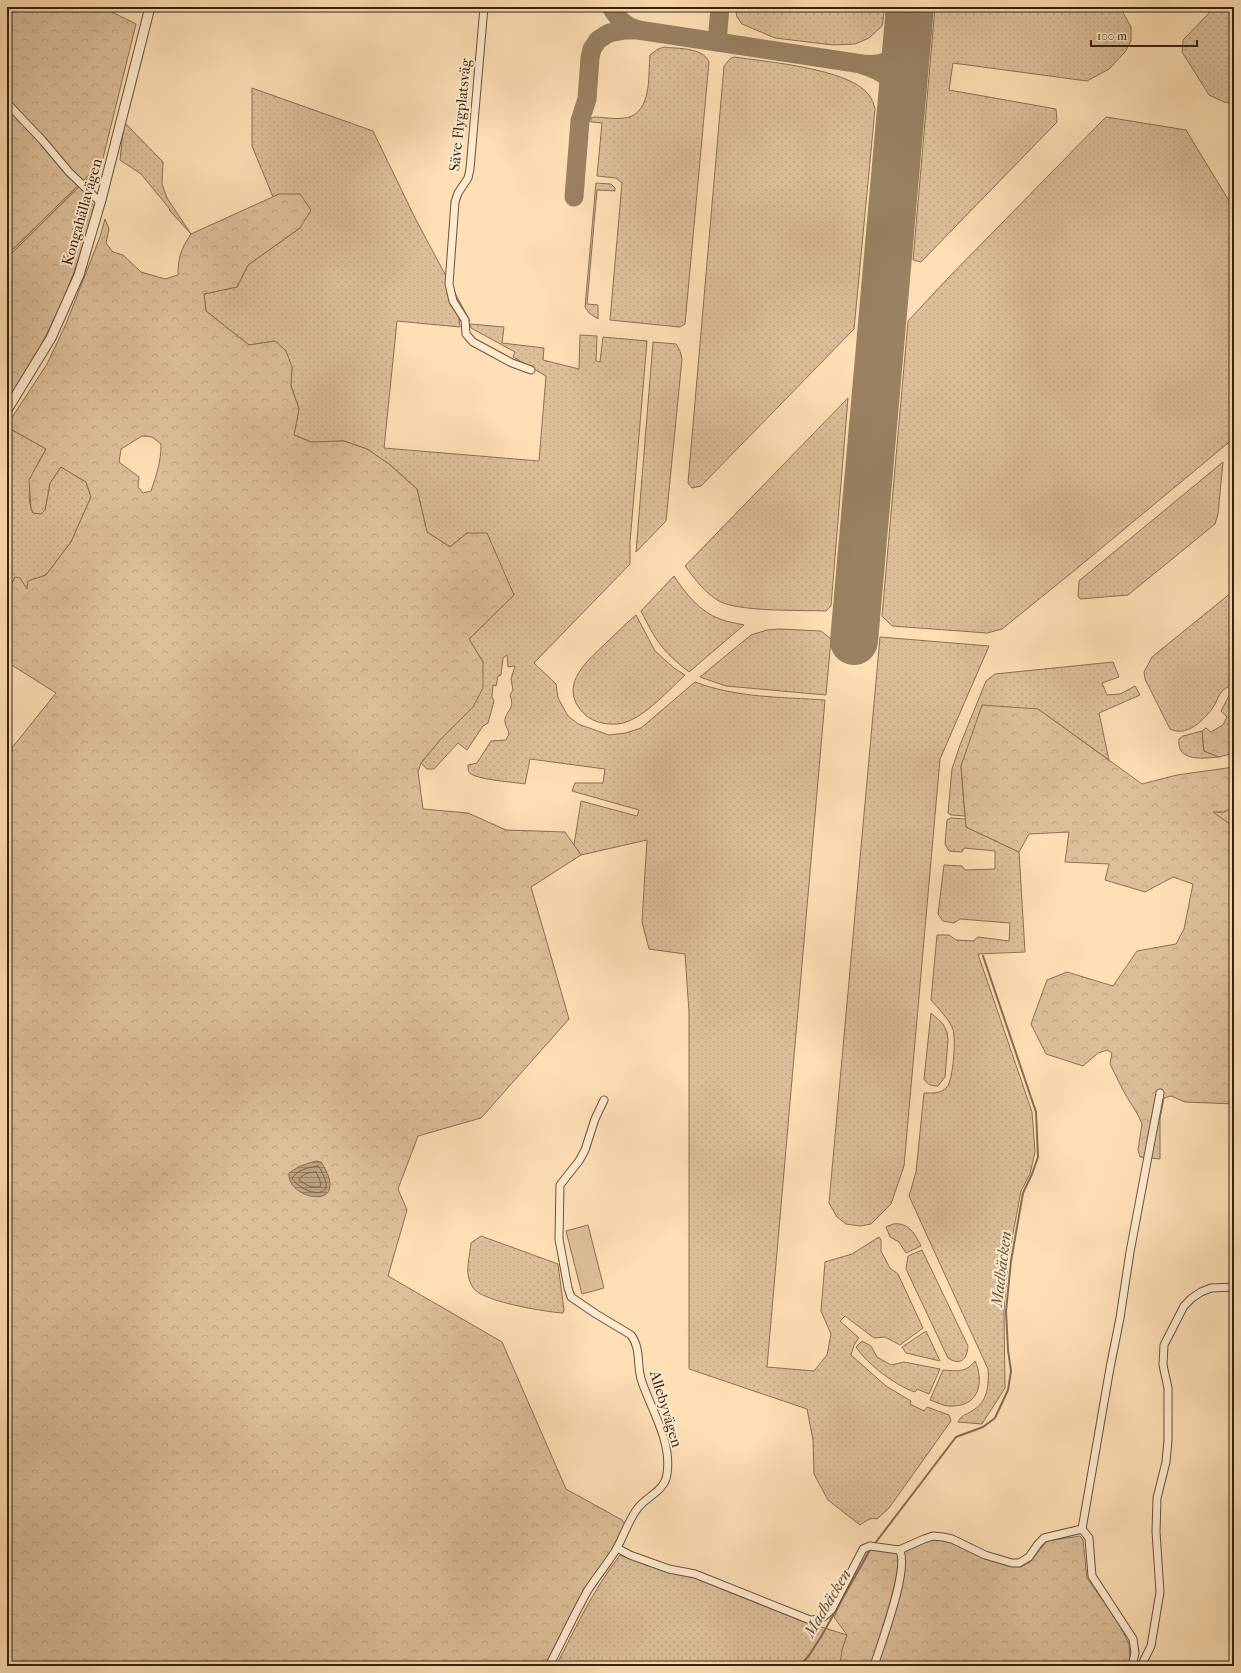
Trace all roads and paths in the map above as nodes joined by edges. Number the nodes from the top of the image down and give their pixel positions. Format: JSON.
{"nodes":[{"id":1,"x":150,"y":7,"type":"edge"},
{"id":2,"x":484,"y":7,"type":"edge"},
{"id":3,"x":7,"y":103,"type":"edge"},
{"id":4,"x":101,"y":200,"type":"junction"},
{"id":5,"x":532,"y":370,"type":"dead end"},
{"id":6,"x":7,"y":410,"type":"edge"},
{"id":7,"x":1160,"y":1093,"type":"dead end"},
{"id":8,"x":604,"y":1100,"type":"dead end"},
{"id":9,"x":1234,"y":1287,"type":"edge"},
{"id":10,"x":1082,"y":1529,"type":"junction"},
{"id":11,"x":617,"y":1548,"type":"junction"},
{"id":12,"x":898,"y":1550,"type":"junction"},
{"id":13,"x":549,"y":1666,"type":"edge"},
{"id":14,"x":874,"y":1666,"type":"edge"},
{"id":15,"x":1135,"y":1666,"type":"edge"}],
"edges":[{"from":1,"to":4,"type":"street","name":"Kongahällavägen"},
{"from":2,"to":5,"type":"street","name":"Säve Flygplatsväg"},
{"from":3,"to":4,"type":"street"},
{"from":4,"to":6,"type":"street","name":"Kongahällavägen"},
{"from":7,"to":10,"type":"street"},
{"from":8,"to":11,"type":"street","name":"Allebyvägen"},
{"from":9,"to":15,"type":"street"},
{"from":10,"to":12,"type":"street"},
{"from":10,"to":15,"type":"street"},
{"from":11,"to":12,"type":"street"},
{"from":11,"to":13,"type":"street","name":"Allebyvägen"},
{"from":12,"to":14,"type":"street"}]}
